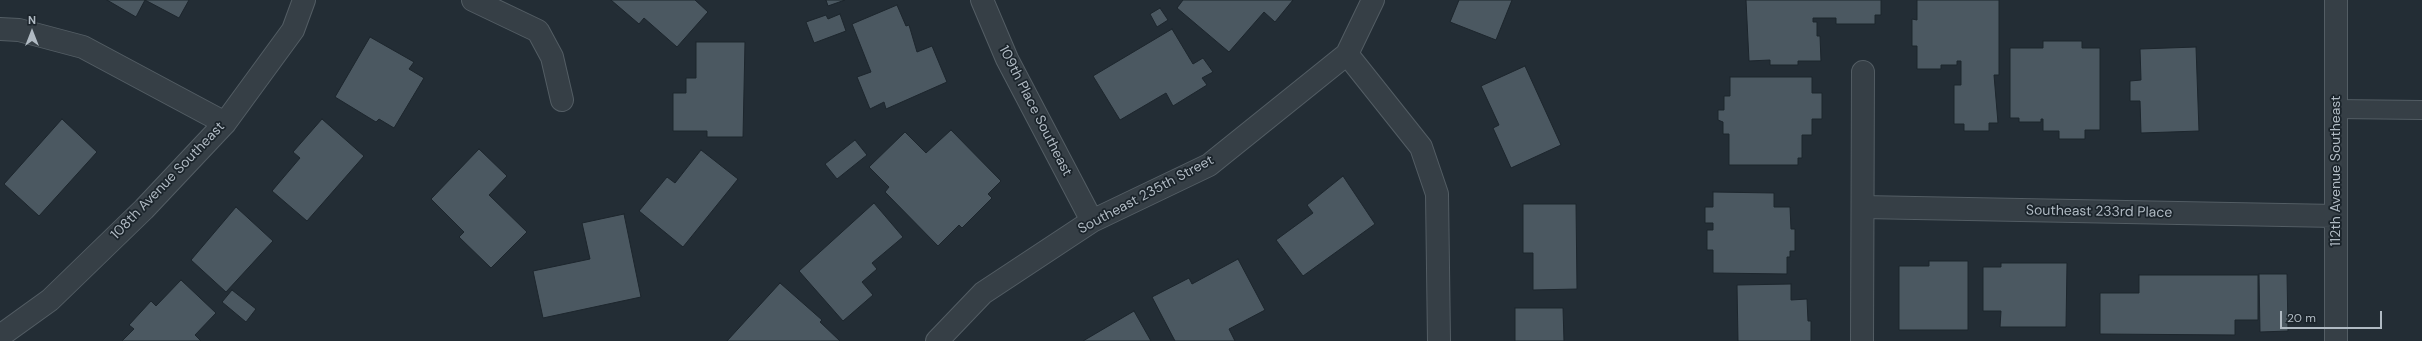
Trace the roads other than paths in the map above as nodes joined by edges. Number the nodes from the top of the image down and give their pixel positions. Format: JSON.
{"nodes":[{"id":1,"x":304,"y":0,"type":"edge"},
{"id":2,"x":473,"y":0,"type":"edge"},
{"id":3,"x":982,"y":0,"type":"edge"},
{"id":4,"x":1373,"y":0,"type":"edge"},
{"id":5,"x":2336,"y":0,"type":"edge"},
{"id":6,"x":0,"y":29,"type":"edge"},
{"id":7,"x":1347,"y":54,"type":"junction"},
{"id":8,"x":1863,"y":72,"type":"dead end"},
{"id":9,"x":562,"y":100,"type":"dead end"},
{"id":10,"x":2336,"y":109,"type":"junction"},
{"id":11,"x":2422,"y":110,"type":"edge"},
{"id":12,"x":225,"y":123,"type":"junction"},
{"id":13,"x":1863,"y":207,"type":"junction"},
{"id":14,"x":2336,"y":216,"type":"junction"},
{"id":15,"x":1092,"y":221,"type":"junction"},
{"id":16,"x":0,"y":336,"type":"edge"},
{"id":17,"x":937,"y":341,"type":"edge"},
{"id":18,"x":1439,"y":341,"type":"edge"},
{"id":19,"x":1862,"y":341,"type":"edge"},
{"id":20,"x":2336,"y":341,"type":"edge"}],
"edges":[{"from":1,"to":12,"type":"street","name":"108th Avenue Southeast"},
{"from":2,"to":9,"type":"street"},
{"from":3,"to":15,"type":"street","name":"109th Place Southeast"},
{"from":4,"to":7,"type":"street","name":"Southeast 235th Street"},
{"from":5,"to":10,"type":"street","name":"112th Avenue Southeast"},
{"from":6,"to":12,"type":"street"},
{"from":7,"to":15,"type":"street","name":"Southeast 235th Street"},
{"from":7,"to":18,"type":"street"},
{"from":8,"to":13,"type":"street"},
{"from":10,"to":11,"type":"lane"},
{"from":10,"to":14,"type":"street","name":"112th Avenue Southeast"},
{"from":12,"to":16,"type":"street","name":"108th Avenue Southeast"},
{"from":13,"to":14,"type":"street","name":"Southeast 233rd Place"},
{"from":13,"to":19,"type":"street"},
{"from":14,"to":20,"type":"street","name":"112th Avenue Southeast"},
{"from":15,"to":17,"type":"street","name":"Southeast 235th Street"}]}
